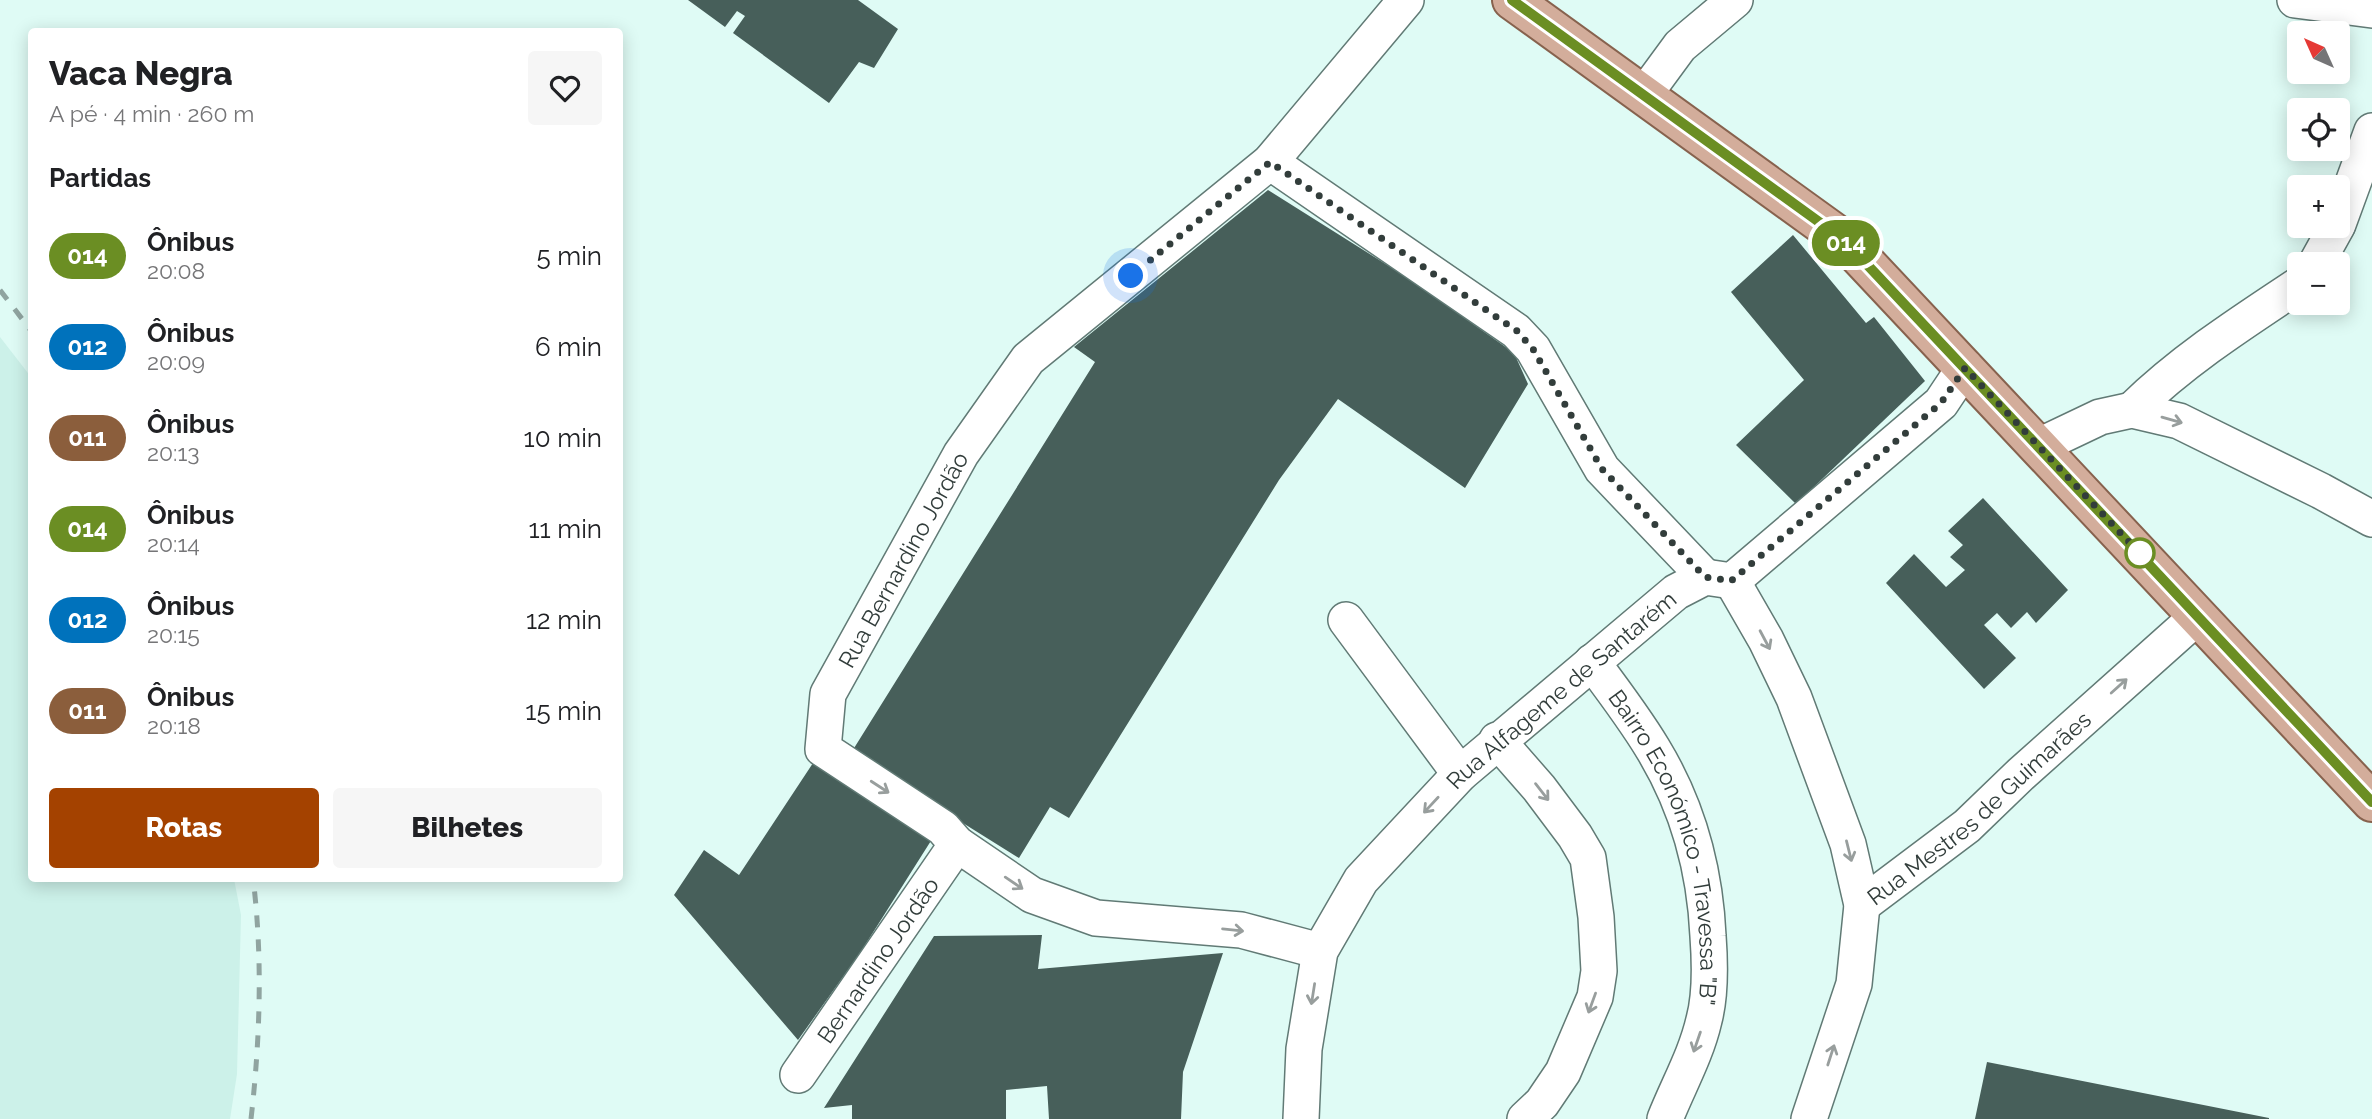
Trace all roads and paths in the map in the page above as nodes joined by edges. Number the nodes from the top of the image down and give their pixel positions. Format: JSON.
{"nodes":[{"id":1,"x":1406,"y":0,"type":"edge"},
{"id":2,"x":1512,"y":0,"type":"edge"},
{"id":3,"x":1735,"y":0,"type":"edge"},
{"id":4,"x":2295,"y":0,"type":"edge"},
{"id":5,"x":2372,"y":10,"type":"edge"},
{"id":6,"x":1644,"y":95,"type":"junction"},
{"id":7,"x":2372,"y":131,"type":"edge"},
{"id":8,"x":1270,"y":162,"type":"junction"},
{"id":9,"x":2350,"y":192,"type":"edge"},
{"id":10,"x":2287,"y":293,"type":"edge"},
{"id":11,"x":1965,"y":368,"type":"junction"},
{"id":12,"x":2132,"y":410,"type":"junction"},
{"id":13,"x":2039,"y":446,"type":"junction"},
{"id":14,"x":2372,"y":519,"type":"edge"},
{"id":15,"x":1718,"y":579,"type":"junction"},
{"id":16,"x":2198,"y":616,"type":"junction"},
{"id":17,"x":1346,"y":620,"type":"dead end"},
{"id":18,"x":1592,"y":662,"type":"junction"},
{"id":19,"x":1497,"y":740,"type":"junction"},
{"id":20,"x":1460,"y":774,"type":"junction"},
{"id":21,"x":2372,"y":802,"type":"edge"},
{"id":22,"x":957,"y":844,"type":"junction"},
{"id":23,"x":1862,"y":905,"type":"junction"},
{"id":24,"x":1320,"y":951,"type":"junction"},
{"id":25,"x":798,"y":1074,"type":"dead end"},
{"id":26,"x":1301,"y":1119,"type":"edge"},
{"id":27,"x":1525,"y":1119,"type":"edge"},
{"id":28,"x":1665,"y":1119,"type":"edge"},
{"id":29,"x":1809,"y":1119,"type":"edge"}],
"edges":[{"from":1,"to":8,"type":"street","name":"Rua Bernardino Jordão"},
{"from":2,"to":6,"type":"main road"},
{"from":3,"to":6,"type":"street"},
{"from":4,"to":5,"type":"street"},
{"from":6,"to":11,"type":"main road"},
{"from":7,"to":9,"type":"street"},
{"from":8,"to":15,"type":"street"},
{"from":8,"to":22,"type":"street","name":"Rua Bernardino Jordão","one_way":true},
{"from":10,"to":12,"type":"street"},
{"from":11,"to":13,"type":"main road"},
{"from":11,"to":15,"type":"street","name":"Rua Alfageme de Santarém"},
{"from":12,"to":13,"type":"street"},
{"from":12,"to":14,"type":"street","one_way":true},
{"from":13,"to":16,"type":"main road"},
{"from":15,"to":18,"type":"street","name":"Rua Alfageme de Santarém"},
{"from":15,"to":23,"type":"street","one_way":true},
{"from":16,"to":21,"type":"main road"},
{"from":23,"to":16,"type":"street","name":"Rua Mestres de Guimarães","one_way":true},
{"from":17,"to":20,"type":"street"},
{"from":18,"to":19,"type":"street","name":"Rua Alfageme de Santarém"},
{"from":18,"to":28,"type":"street","name":"Bairro Económico - Travessa \"B\"","one_way":true},
{"from":19,"to":20,"type":"street","name":"Rua Alfageme de Santarém"},
{"from":19,"to":27,"type":"street","one_way":true},
{"from":20,"to":24,"type":"street","name":"Rua Alfageme de Santarém","one_way":true},
{"from":22,"to":24,"type":"street","name":"Rua Bernardino Jordão","one_way":true},
{"from":22,"to":25,"type":"street","name":"Bernardino Jordão"},
{"from":29,"to":23,"type":"street","name":"Rua Mestres de Guimarães","one_way":true},
{"from":24,"to":26,"type":"street","name":"Rua Alfageme de Santarém","one_way":true}]}
